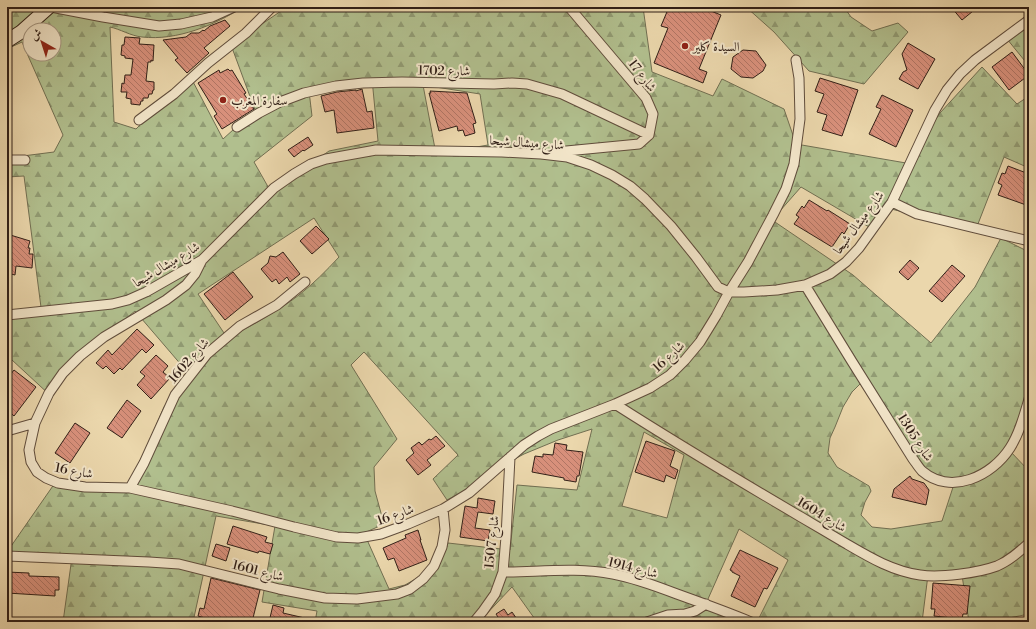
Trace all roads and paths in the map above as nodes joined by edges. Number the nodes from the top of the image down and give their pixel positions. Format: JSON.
{"nodes":[{"id":1,"x":50,"y":7,"type":"edge"},
{"id":2,"x":234,"y":7,"type":"edge"},
{"id":3,"x":272,"y":7,"type":"edge"},
{"id":4,"x":569,"y":7,"type":"edge"},
{"id":5,"x":1029,"y":20,"type":"edge"},
{"id":6,"x":7,"y":41,"type":"edge"},
{"id":7,"x":796,"y":60,"type":"dead end"},
{"id":8,"x":139,"y":120,"type":"dead end"},
{"id":9,"x":237,"y":127,"type":"dead end"},
{"id":10,"x":649,"y":135,"type":"junction"},
{"id":11,"x":541,"y":154,"type":"junction"},
{"id":12,"x":7,"y":160,"type":"edge"},
{"id":13,"x":25,"y":160,"type":"dead end"},
{"id":14,"x":892,"y":202,"type":"junction"},
{"id":15,"x":1029,"y":241,"type":"edge"},
{"id":16,"x":202,"y":260,"type":"junction"},
{"id":17,"x":305,"y":282,"type":"dead end"},
{"id":18,"x":805,"y":285,"type":"junction"},
{"id":19,"x":729,"y":292,"type":"junction"},
{"id":20,"x":7,"y":315,"type":"edge"},
{"id":21,"x":1029,"y":399,"type":"edge"},
{"id":22,"x":615,"y":404,"type":"junction"},
{"id":23,"x":35,"y":423,"type":"junction"},
{"id":24,"x":7,"y":431,"type":"edge"},
{"id":25,"x":510,"y":457,"type":"junction"},
{"id":26,"x":130,"y":488,"type":"junction"},
{"id":27,"x":443,"y":509,"type":"junction"},
{"id":28,"x":1029,"y":543,"type":"edge"},
{"id":29,"x":7,"y":556,"type":"edge"},
{"id":30,"x":503,"y":572,"type":"junction"},
{"id":31,"x":706,"y":604,"type":"junction"},
{"id":32,"x":474,"y":622,"type":"edge"},
{"id":33,"x":647,"y":622,"type":"edge"},
{"id":34,"x":751,"y":622,"type":"edge"}],
"edges":[{"from":1,"to":2,"type":"street"},
{"from":1,"to":6,"type":"main road"},
{"from":3,"to":8,"type":"street"},
{"from":4,"to":10,"type":"street","name":"شارع 17"},
{"from":5,"to":14,"type":"street","name":"شارع ميشال شيحا"},
{"from":7,"to":19,"type":"street","name":"شارع 16"},
{"from":9,"to":10,"type":"street","name":"شارع 1702"},
{"from":10,"to":11,"type":"street"},
{"from":11,"to":16,"type":"street","name":"شارع ميشال شيحا"},
{"from":11,"to":19,"type":"street","name":"شارع ميشال شيحا"},
{"from":12,"to":13,"type":"street"},
{"from":14,"to":15,"type":"street"},
{"from":14,"to":18,"type":"street","name":"شارع ميشال شيحا"},
{"from":16,"to":20,"type":"street","name":"شارع ميشال شيحا"},
{"from":16,"to":23,"type":"street","name":"شارع 16"},
{"from":17,"to":26,"type":"street","name":"شارع 1602"},
{"from":18,"to":19,"type":"street","name":"شارع ميشال شيحا"},
{"from":18,"to":21,"type":"street","name":"شارع 1305"},
{"from":19,"to":22,"type":"street","name":"شارع 16"},
{"from":22,"to":25,"type":"street","name":"شارع 16"},
{"from":22,"to":28,"type":"street","name":"شارع 1604"},
{"from":23,"to":24,"type":"street"},
{"from":23,"to":26,"type":"street","name":"شارع 16"},
{"from":25,"to":27,"type":"street","name":"شارع 16"},
{"from":25,"to":30,"type":"street","name":"شارع 1507"},
{"from":26,"to":27,"type":"street","name":"شارع 16"},
{"from":27,"to":29,"type":"street","name":"شارع 1601"},
{"from":30,"to":31,"type":"street","name":"شارع 1914"},
{"from":30,"to":32,"type":"street","name":"شارع 1507"},
{"from":31,"to":33,"type":"street"},
{"from":31,"to":34,"type":"street","name":"شارع 1914"}]}
